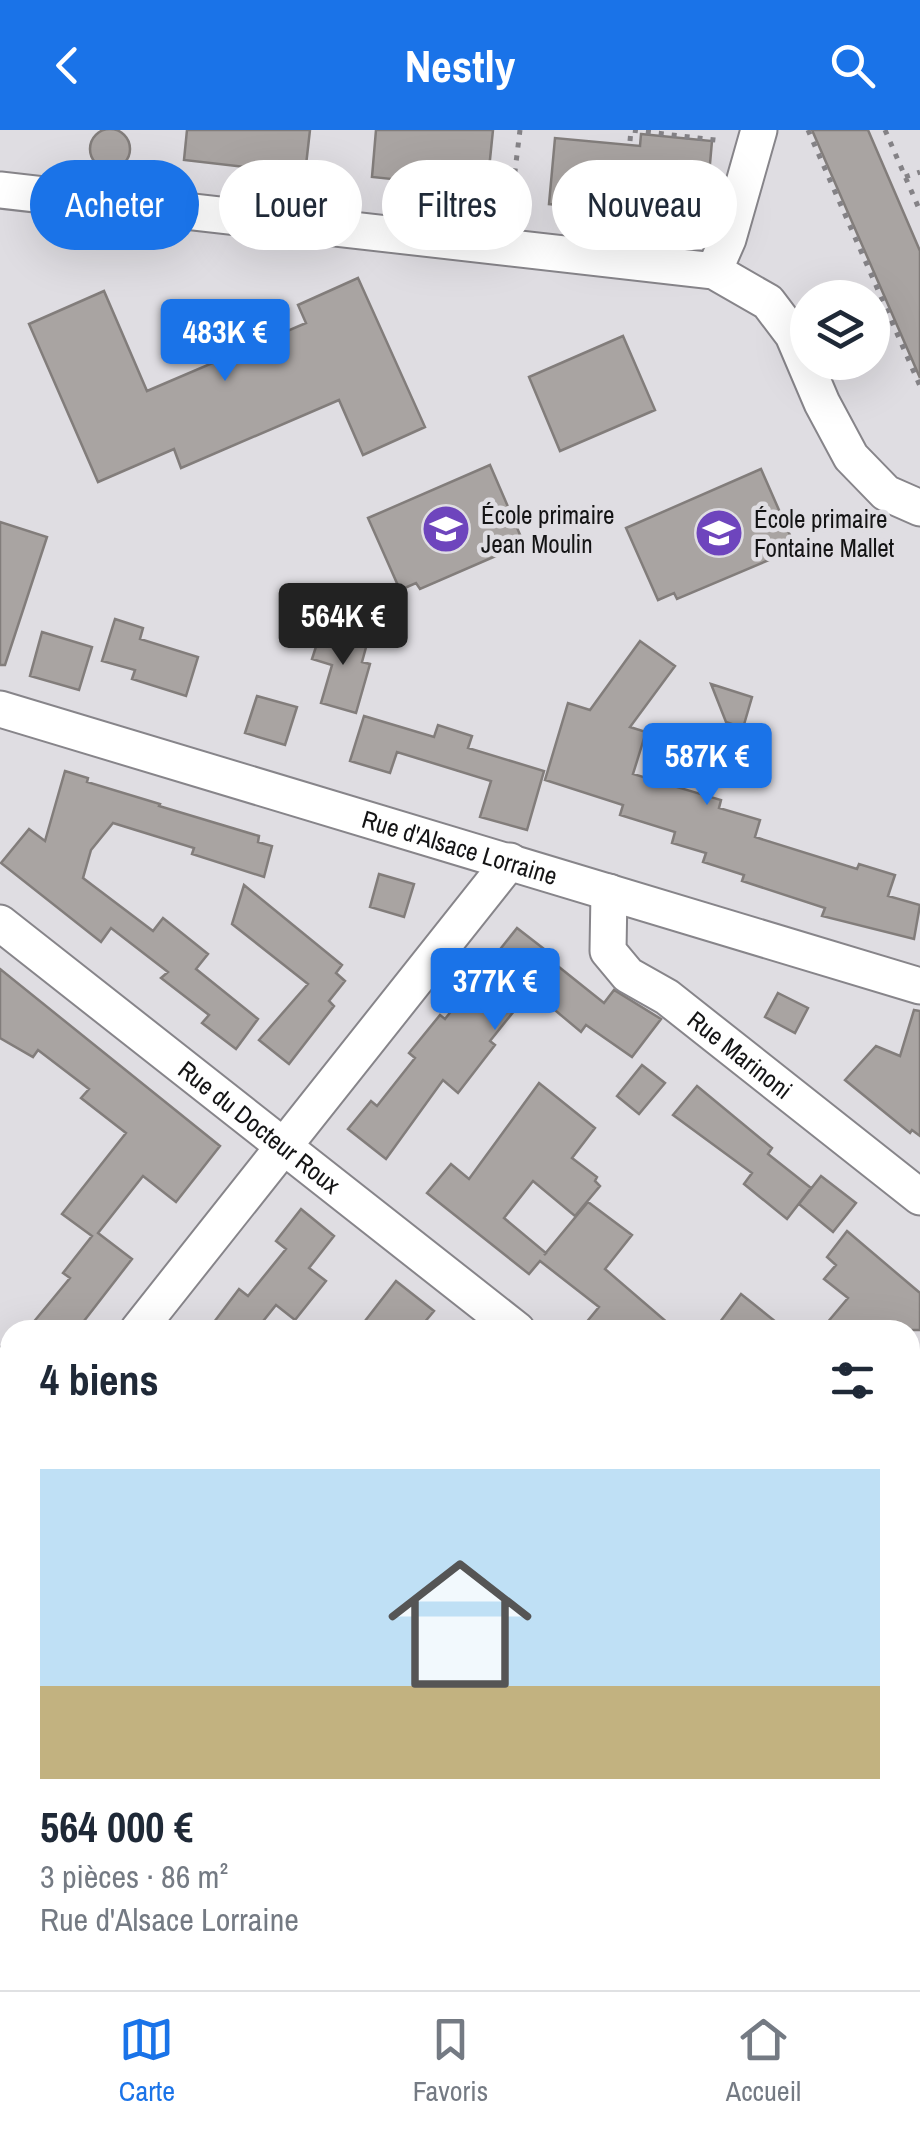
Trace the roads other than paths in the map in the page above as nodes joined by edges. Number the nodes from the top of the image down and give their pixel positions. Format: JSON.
{"nodes":[{"id":1,"x":756,"y":144,"type":"edge"},
{"id":2,"x":0,"y":190,"type":"edge"},
{"id":3,"x":714,"y":271,"type":"junction"},
{"id":4,"x":920,"y":508,"type":"edge"},
{"id":5,"x":0,"y":709,"type":"edge"},
{"id":6,"x":510,"y":861,"type":"junction"},
{"id":7,"x":609,"y":892,"type":"junction"},
{"id":8,"x":0,"y":923,"type":"edge"},
{"id":9,"x":920,"y":986,"type":"edge"},
{"id":10,"x":284,"y":1146,"type":"junction"},
{"id":11,"x":920,"y":1197,"type":"edge"},
{"id":12,"x":146,"y":1320,"type":"edge"},
{"id":13,"x":503,"y":1320,"type":"edge"}],
"edges":[{"from":1,"to":3,"type":"street"},
{"from":2,"to":3,"type":"street"},
{"from":3,"to":4,"type":"street"},
{"from":5,"to":6,"type":"street","name":"Rue d'Alsace Lorraine"},
{"from":6,"to":7,"type":"street","name":"Rue d'Alsace Lorraine"},
{"from":6,"to":10,"type":"street"},
{"from":7,"to":9,"type":"street","name":"Rue d'Alsace Lorraine"},
{"from":7,"to":11,"type":"street","name":"Rue Marinoni"},
{"from":8,"to":10,"type":"street","name":"Rue du Docteur Roux"},
{"from":10,"to":12,"type":"street"},
{"from":10,"to":13,"type":"street","name":"Rue du Docteur Roux"}]}
